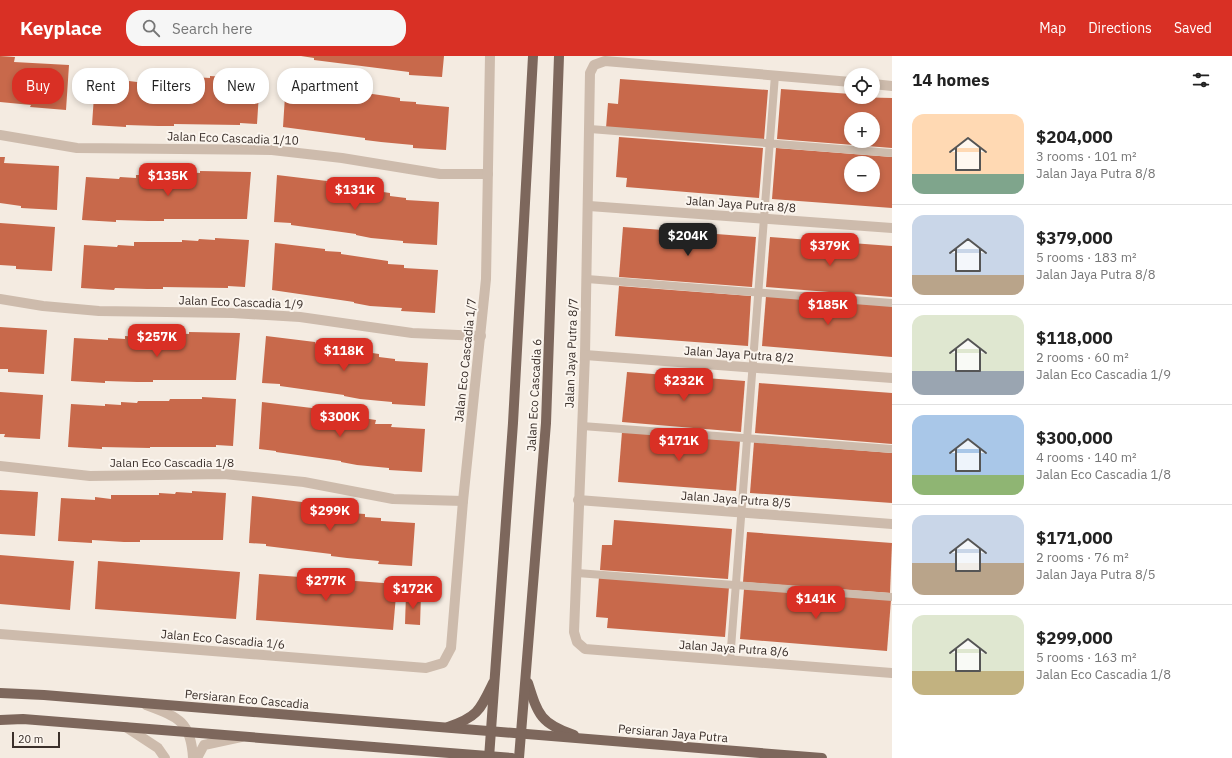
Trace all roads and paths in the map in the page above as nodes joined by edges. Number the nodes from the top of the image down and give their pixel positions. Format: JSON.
{"nodes":[{"id":1,"x":490,"y":56,"type":"edge"},
{"id":2,"x":533,"y":56,"type":"edge"},
{"id":3,"x":559,"y":56,"type":"edge"},
{"id":4,"x":774,"y":75,"type":"junction"},
{"id":5,"x":844,"y":81,"type":"edge"},
{"id":6,"x":880,"y":85,"type":"edge"},
{"id":7,"x":892,"y":86,"type":"edge"},
{"id":8,"x":590,"y":129,"type":"junction"},
{"id":9,"x":0,"y":135,"type":"edge"},
{"id":10,"x":769,"y":143,"type":"junction"},
{"id":11,"x":892,"y":153,"type":"edge"},
{"id":12,"x":488,"y":174,"type":"junction"},
{"id":13,"x":589,"y":206,"type":"junction"},
{"id":14,"x":764,"y":219,"type":"junction"},
{"id":15,"x":892,"y":228,"type":"edge"},
{"id":16,"x":587,"y":279,"type":"junction"},
{"id":17,"x":758,"y":293,"type":"junction"},
{"id":18,"x":0,"y":299,"type":"edge"},
{"id":19,"x":892,"y":303,"type":"edge"},
{"id":20,"x":481,"y":336,"type":"junction"},
{"id":21,"x":585,"y":355,"type":"junction"},
{"id":22,"x":752,"y":368,"type":"junction"},
{"id":23,"x":892,"y":378,"type":"edge"},
{"id":24,"x":582,"y":426,"type":"junction"},
{"id":25,"x":747,"y":438,"type":"junction"},
{"id":26,"x":892,"y":449,"type":"edge"},
{"id":27,"x":0,"y":466,"type":"edge"},
{"id":28,"x":578,"y":500,"type":"junction"},
{"id":29,"x":463,"y":501,"type":"junction"},
{"id":30,"x":741,"y":513,"type":"junction"},
{"id":31,"x":892,"y":524,"type":"edge"},
{"id":32,"x":577,"y":573,"type":"junction"},
{"id":33,"x":736,"y":585,"type":"junction"},
{"id":34,"x":892,"y":597,"type":"edge"},
{"id":35,"x":0,"y":634,"type":"edge"},
{"id":36,"x":577,"y":642,"type":"joint"},
{"id":37,"x":730,"y":661,"type":"junction"},
{"id":38,"x":443,"y":663,"type":"joint"},
{"id":39,"x":892,"y":673,"type":"edge"},
{"id":40,"x":496,"y":677,"type":"junction"},
{"id":41,"x":527,"y":677,"type":"junction"},
{"id":42,"x":0,"y":694,"type":"edge"},
{"id":43,"x":140,"y":703,"type":"junction"},
{"id":44,"x":0,"y":720,"type":"edge"},
{"id":45,"x":126,"y":727,"type":"junction"},
{"id":46,"x":445,"y":728,"type":"junction"},
{"id":47,"x":188,"y":732,"type":"junction"},
{"id":48,"x":492,"y":732,"type":"junction"},
{"id":49,"x":522,"y":734,"type":"junction"},
{"id":50,"x":245,"y":737,"type":"junction"},
{"id":51,"x":586,"y":739,"type":"junction"},
{"id":52,"x":419,"y":750,"type":"junction"},
{"id":53,"x":489,"y":757,"type":"edge"},
{"id":54,"x":165,"y":758,"type":"edge"},
{"id":55,"x":193,"y":758,"type":"edge"},
{"id":56,"x":197,"y":758,"type":"edge"},
{"id":57,"x":434,"y":758,"type":"edge"},
{"id":58,"x":512,"y":758,"type":"edge"},
{"id":59,"x":519,"y":758,"type":"edge"},
{"id":60,"x":822,"y":758,"type":"edge"}],
"edges":[{"from":1,"to":12,"type":"street","name":"Jalan Eco Cascadia 1/7"},
{"from":2,"to":40,"type":"main road","name":"Jalan Eco Cascadia 6"},
{"from":3,"to":41,"type":"main road","name":"Jalan Eco Cascadia 6"},
{"from":4,"to":5,"type":"street"},
{"from":4,"to":8,"type":"street","name":"Jalan Jaya Putra 8/7"},
{"from":4,"to":10,"type":"lane"},
{"from":6,"to":7,"type":"street"},
{"from":8,"to":10,"type":"lane"},
{"from":8,"to":13,"type":"street","name":"Jalan Jaya Putra 8/7"},
{"from":9,"to":12,"type":"street","name":"Jalan Eco Cascadia 1/10"},
{"from":10,"to":11,"type":"lane"},
{"from":10,"to":14,"type":"lane"},
{"from":12,"to":20,"type":"street","name":"Jalan Eco Cascadia 1/7"},
{"from":13,"to":14,"type":"street","name":"Jalan Jaya Putra 8/8"},
{"from":13,"to":16,"type":"street","name":"Jalan Jaya Putra 8/7"},
{"from":14,"to":15,"type":"street","name":"Jalan Jaya Putra 8/8"},
{"from":14,"to":17,"type":"lane"},
{"from":16,"to":17,"type":"lane"},
{"from":16,"to":21,"type":"street","name":"Jalan Jaya Putra 8/7"},
{"from":17,"to":19,"type":"lane"},
{"from":17,"to":22,"type":"lane"},
{"from":18,"to":20,"type":"street","name":"Jalan Eco Cascadia 1/9"},
{"from":20,"to":29,"type":"street","name":"Jalan Eco Cascadia 1/7"},
{"from":21,"to":22,"type":"street","name":"Jalan Jaya Putra 8/2"},
{"from":21,"to":24,"type":"street","name":"Jalan Jaya Putra 8/7"},
{"from":22,"to":23,"type":"street","name":"Jalan Jaya Putra 8/2"},
{"from":22,"to":25,"type":"lane"},
{"from":24,"to":25,"type":"lane"},
{"from":24,"to":28,"type":"street","name":"Jalan Jaya Putra 8/7"},
{"from":25,"to":26,"type":"lane"},
{"from":25,"to":30,"type":"lane"},
{"from":27,"to":29,"type":"street","name":"Jalan Eco Cascadia 1/8"},
{"from":28,"to":30,"type":"street","name":"Jalan Jaya Putra 8/5"},
{"from":28,"to":32,"type":"street","name":"Jalan Jaya Putra 8/7"},
{"from":29,"to":38,"type":"street","name":"Jalan Eco Cascadia 1/7"},
{"from":30,"to":31,"type":"street","name":"Jalan Jaya Putra 8/5"},
{"from":30,"to":33,"type":"lane"},
{"from":32,"to":33,"type":"lane"},
{"from":32,"to":36,"type":"street","name":"Jalan Jaya Putra 8/7"},
{"from":33,"to":34,"type":"lane"},
{"from":33,"to":37,"type":"lane"},
{"from":35,"to":38,"type":"street","name":"Jalan Eco Cascadia 1/6"},
{"from":36,"to":37,"type":"street","name":"Jalan Jaya Putra 8/6"},
{"from":37,"to":39,"type":"street","name":"Jalan Jaya Putra 8/6"},
{"from":40,"to":46,"type":"main road"},
{"from":40,"to":48,"type":"main road","name":"Jalan Eco Cascadia 6"},
{"from":41,"to":49,"type":"main road","name":"Jalan Eco Cascadia 6"},
{"from":41,"to":51,"type":"main road"},
{"from":42,"to":43,"type":"main road","name":"Persiaran Eco Cascadia"},
{"from":43,"to":46,"type":"main road","name":"Persiaran Eco Cascadia"},
{"from":43,"to":47,"type":"street"},
{"from":44,"to":45,"type":"main road"},
{"from":45,"to":47,"type":"main road"},
{"from":45,"to":54,"type":"street"},
{"from":46,"to":48,"type":"main road","name":"Persiaran Eco Cascadia"},
{"from":47,"to":50,"type":"main road"},
{"from":47,"to":55,"type":"street"},
{"from":48,"to":49,"type":"main road","name":"Persiaran Eco Cascadia"},
{"from":48,"to":53,"type":"main road","name":"Jalan Eco Cascadia 6"},
{"from":49,"to":51,"type":"main road","name":"Persiaran Jaya Putra"},
{"from":49,"to":59,"type":"main road","name":"Jalan Eco Cascadia 6"},
{"from":50,"to":52,"type":"main road"},
{"from":50,"to":56,"type":"street"},
{"from":51,"to":60,"type":"main road","name":"Persiaran Jaya Putra"},
{"from":52,"to":53,"type":"main road"},
{"from":52,"to":57,"type":"main road"},
{"from":53,"to":58,"type":"main road"}]}
